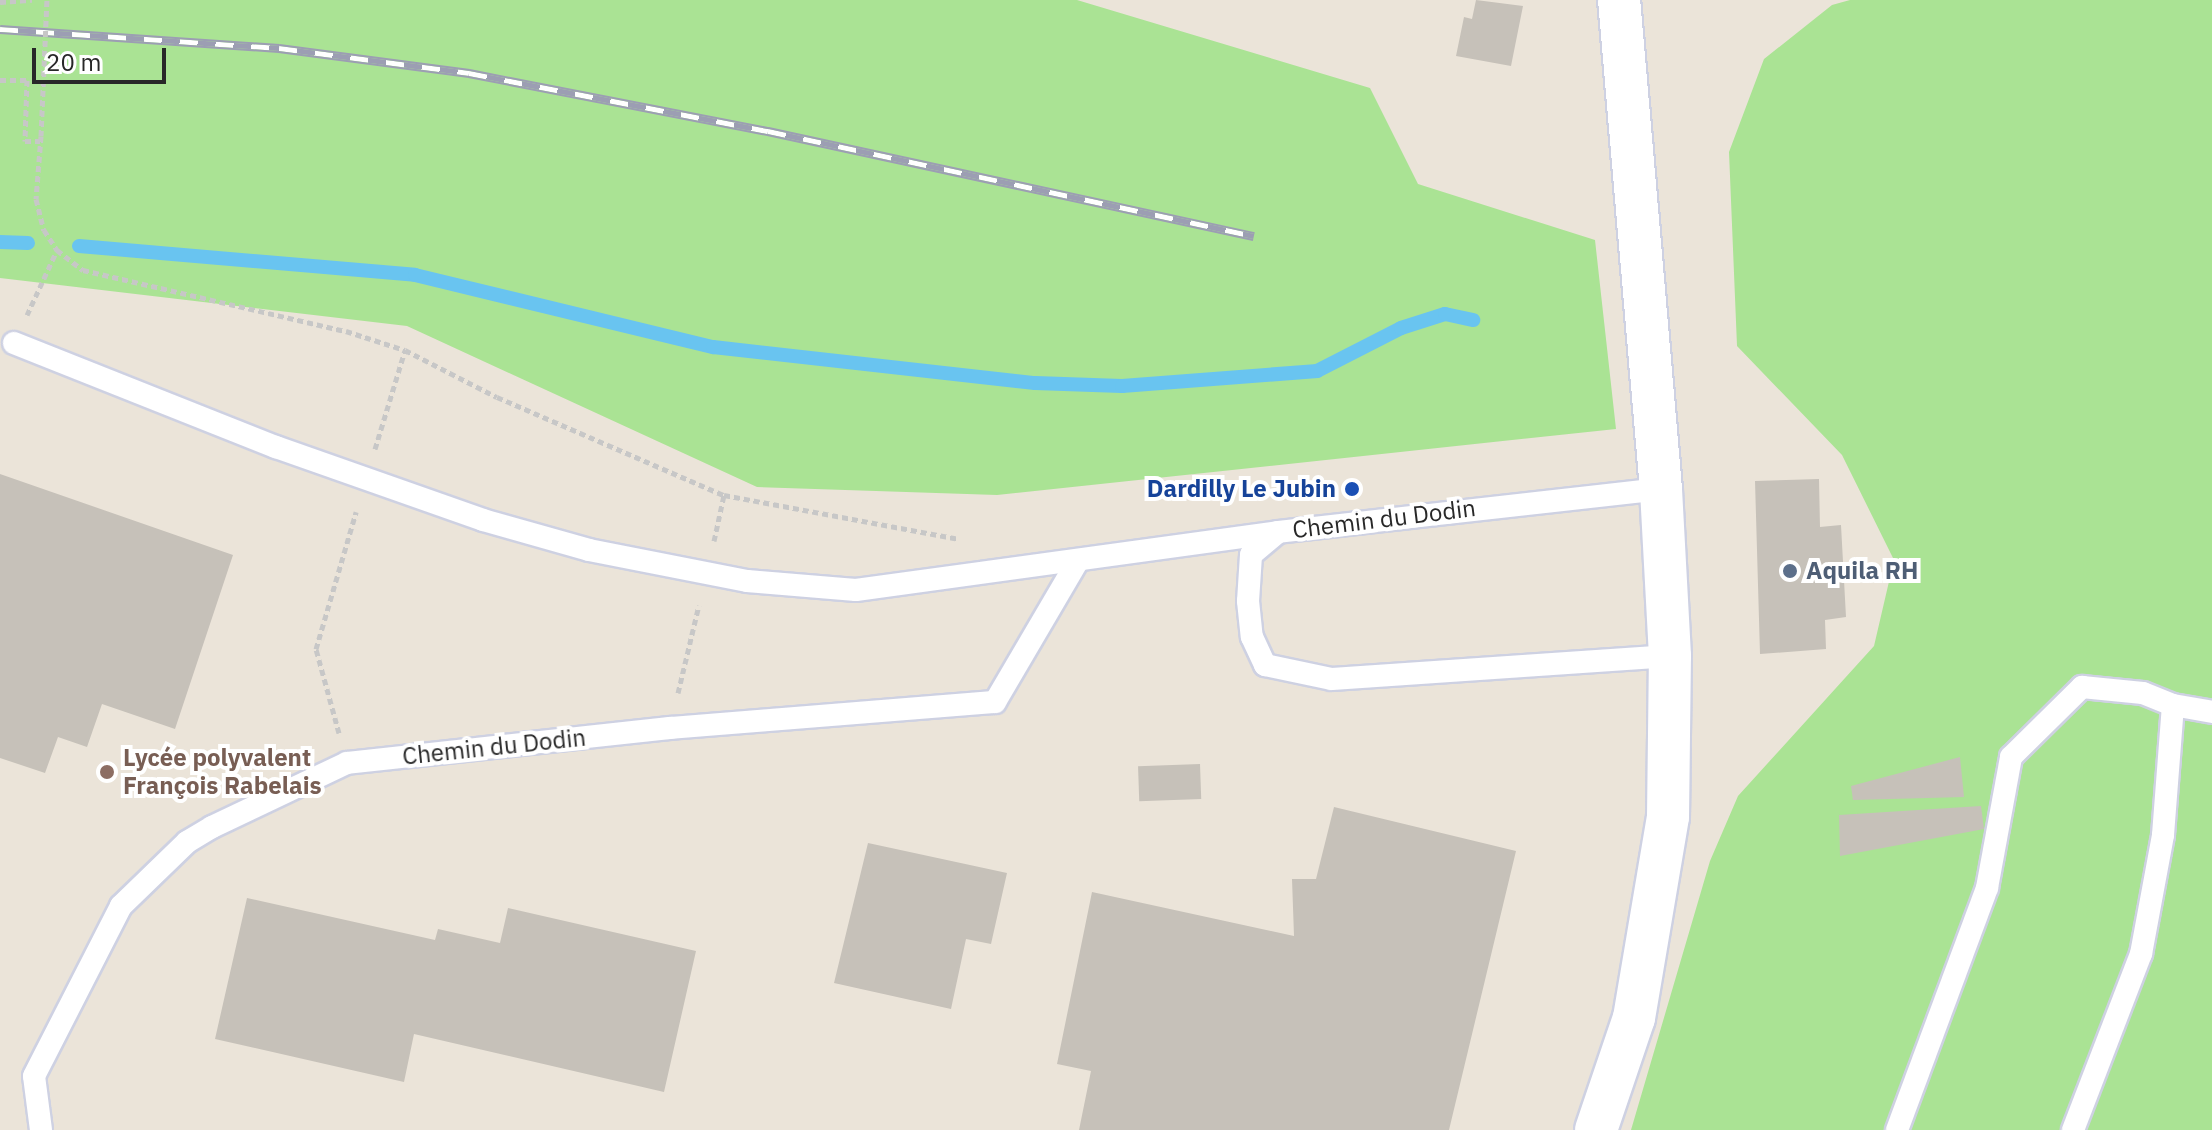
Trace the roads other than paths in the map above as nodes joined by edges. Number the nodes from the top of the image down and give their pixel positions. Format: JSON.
{"nodes":[{"id":1,"x":1619,"y":0,"type":"edge"},
{"id":2,"x":14,"y":343,"type":"road end"},
{"id":3,"x":1661,"y":489,"type":"junction"},
{"id":4,"x":1278,"y":532,"type":"junction"},
{"id":5,"x":1077,"y":562,"type":"junction"},
{"id":6,"x":1670,"y":656,"type":"junction"},
{"id":7,"x":2173,"y":705,"type":"junction"},
{"id":8,"x":2212,"y":712,"type":"edge"},
{"id":9,"x":41,"y":1130,"type":"edge"},
{"id":10,"x":1596,"y":1130,"type":"edge"},
{"id":11,"x":1897,"y":1130,"type":"edge"},
{"id":12,"x":2073,"y":1130,"type":"edge"}],
"edges":[{"from":1,"to":3,"type":"street"},
{"from":2,"to":5,"type":"lane"},
{"from":3,"to":4,"type":"lane","name":"Chemin du Dodin"},
{"from":3,"to":6,"type":"street"},
{"from":4,"to":5,"type":"lane"},
{"from":4,"to":6,"type":"lane","name":"Chemin du Dodin"},
{"from":5,"to":9,"type":"lane","name":"Chemin du Dodin"},
{"from":6,"to":10,"type":"street"},
{"from":7,"to":8,"type":"lane"},
{"from":7,"to":11,"type":"lane"},
{"from":7,"to":12,"type":"lane"}]}
